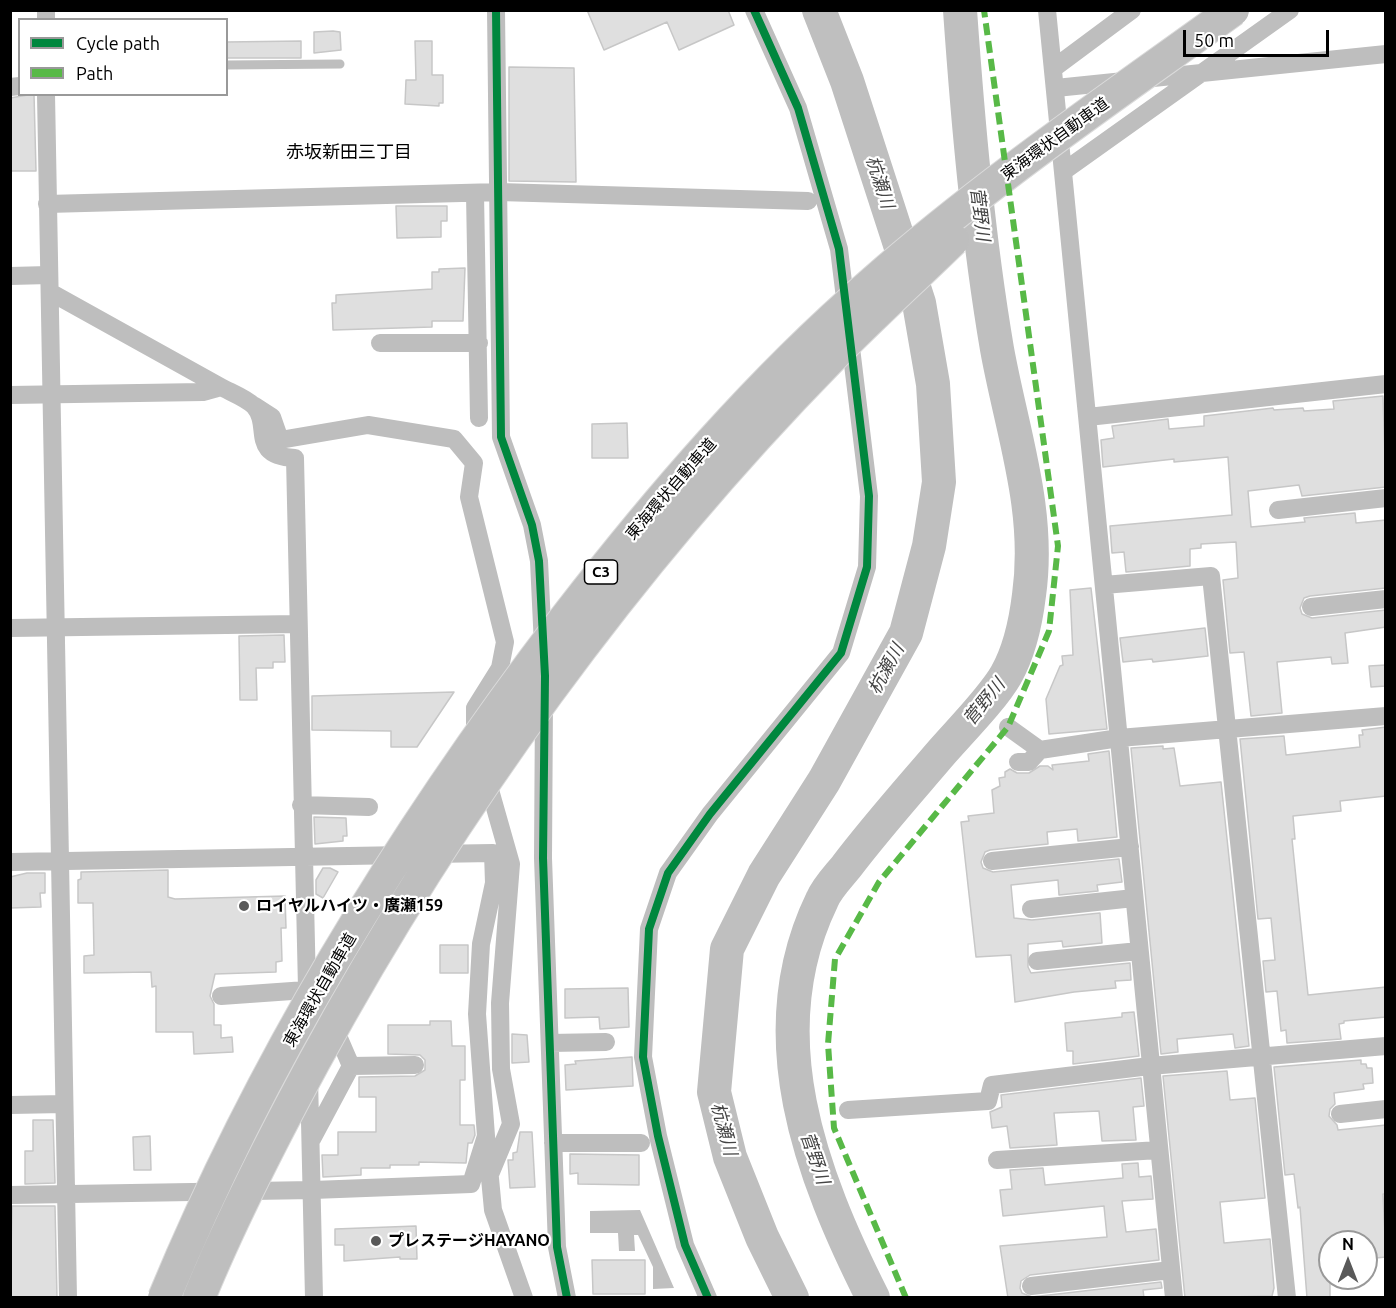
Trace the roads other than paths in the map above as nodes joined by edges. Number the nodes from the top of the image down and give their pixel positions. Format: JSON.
{"nodes":[{"id":1,"x":496,"y":10,"type":"edge"},
{"id":2,"x":754,"y":10,"type":"edge"},
{"id":3,"x":1047,"y":10,"type":"edge"},
{"id":4,"x":1132,"y":10,"type":"edge"},
{"id":5,"x":1234,"y":10,"type":"edge"},
{"id":6,"x":1290,"y":10,"type":"edge"},
{"id":7,"x":1386,"y":54,"type":"edge"},
{"id":8,"x":340,"y":64,"type":"dead end"},
{"id":9,"x":228,"y":65,"type":"edge"},
{"id":10,"x":1054,"y":68,"type":"junction"},
{"id":11,"x":1201,"y":74,"type":"junction"},
{"id":12,"x":1056,"y":88,"type":"junction"},
{"id":13,"x":46,"y":96,"type":"edge"},
{"id":14,"x":1064,"y":171,"type":"junction"},
{"id":15,"x":499,"y":192,"type":"junction"},
{"id":16,"x":475,"y":194,"type":"junction"},
{"id":17,"x":808,"y":201,"type":"dead end"},
{"id":18,"x":47,"y":204,"type":"junction"},
{"id":19,"x":10,"y":276,"type":"edge"},
{"id":20,"x":50,"y":284,"type":"junction"},
{"id":21,"x":380,"y":343,"type":"dead end"},
{"id":22,"x":479,"y":343,"type":"junction"},
{"id":23,"x":1386,"y":384,"type":"edge"},
{"id":24,"x":221,"y":387,"type":"junction"},
{"id":25,"x":53,"y":394,"type":"junction"},
{"id":26,"x":10,"y":395,"type":"edge"},
{"id":27,"x":254,"y":405,"type":"junction"},
{"id":28,"x":1088,"y":417,"type":"junction"},
{"id":29,"x":479,"y":418,"type":"dead end"},
{"id":30,"x":1386,"y":498,"type":"edge"},
{"id":31,"x":1278,"y":510,"type":"dead end"},
{"id":32,"x":1104,"y":585,"type":"junction"},
{"id":33,"x":1386,"y":599,"type":"edge"},
{"id":34,"x":1311,"y":607,"type":"dead end"},
{"id":35,"x":298,"y":624,"type":"junction"},
{"id":36,"x":57,"y":627,"type":"junction"},
{"id":37,"x":10,"y":628,"type":"edge"},
{"id":38,"x":1386,"y":716,"type":"edge"},
{"id":39,"x":1008,"y":727,"type":"dead end"},
{"id":40,"x":1229,"y":729,"type":"junction"},
{"id":41,"x":1119,"y":738,"type":"junction"},
{"id":42,"x":1040,"y":750,"type":"junction"},
{"id":43,"x":1018,"y":762,"type":"dead end"},
{"id":44,"x":301,"y":805,"type":"junction"},
{"id":45,"x":369,"y":807,"type":"dead end"},
{"id":46,"x":1130,"y":847,"type":"junction"},
{"id":47,"x":303,"y":857,"type":"junction"},
{"id":48,"x":61,"y":861,"type":"junction"},
{"id":49,"x":992,"y":861,"type":"dead end"},
{"id":50,"x":10,"y":862,"type":"edge"},
{"id":51,"x":1134,"y":898,"type":"junction"},
{"id":52,"x":1031,"y":909,"type":"dead end"},
{"id":53,"x":1139,"y":951,"type":"junction"},
{"id":54,"x":305,"y":959,"type":"junction"},
{"id":55,"x":1037,"y":961,"type":"dead end"},
{"id":56,"x":306,"y":990,"type":"junction"},
{"id":57,"x":221,"y":996,"type":"dead end"},
{"id":58,"x":606,"y":1042,"type":"dead end"},
{"id":59,"x":550,"y":1044,"type":"junction"},
{"id":60,"x":1386,"y":1046,"type":"edge"},
{"id":61,"x":1261,"y":1056,"type":"junction"},
{"id":62,"x":415,"y":1065,"type":"dead end"},
{"id":63,"x":351,"y":1066,"type":"junction"},
{"id":64,"x":1150,"y":1066,"type":"junction"},
{"id":65,"x":64,"y":1104,"type":"junction"},
{"id":66,"x":10,"y":1105,"type":"edge"},
{"id":67,"x":1386,"y":1109,"type":"edge"},
{"id":68,"x":848,"y":1110,"type":"dead end"},
{"id":69,"x":1340,"y":1114,"type":"dead end"},
{"id":70,"x":486,"y":1136,"type":"junction"},
{"id":71,"x":311,"y":1141,"type":"junction"},
{"id":72,"x":553,"y":1143,"type":"junction"},
{"id":73,"x":641,"y":1143,"type":"dead end"},
{"id":74,"x":1159,"y":1150,"type":"junction"},
{"id":75,"x":998,"y":1160,"type":"dead end"},
{"id":76,"x":491,"y":1172,"type":"junction"},
{"id":77,"x":313,"y":1190,"type":"junction"},
{"id":78,"x":65,"y":1194,"type":"junction"},
{"id":79,"x":10,"y":1195,"type":"edge"},
{"id":80,"x":1171,"y":1270,"type":"junction"},
{"id":81,"x":1031,"y":1286,"type":"dead end"},
{"id":82,"x":68,"y":1298,"type":"edge"},
{"id":83,"x":164,"y":1298,"type":"edge"},
{"id":84,"x":199,"y":1298,"type":"edge"},
{"id":85,"x":314,"y":1298,"type":"edge"},
{"id":86,"x":524,"y":1298,"type":"edge"},
{"id":87,"x":567,"y":1298,"type":"edge"},
{"id":88,"x":708,"y":1298,"type":"edge"},
{"id":89,"x":1174,"y":1298,"type":"edge"},
{"id":90,"x":1287,"y":1298,"type":"edge"}],
"edges":[{"from":1,"to":15,"type":"street"},
{"from":2,"to":88,"type":"street"},
{"from":3,"to":10,"type":"street"},
{"from":4,"to":10,"type":"street"},
{"from":5,"to":83,"type":"highway","name":"東海環状自動車道","number":"C3","bridge":true},
{"from":5,"to":84,"type":"highway","name":"東海環状自動車道","number":"C3","bridge":true},
{"from":6,"to":11,"type":"street"},
{"from":7,"to":11,"type":"street"},
{"from":8,"to":9,"type":"lane"},
{"from":10,"to":12,"type":"street"},
{"from":11,"to":12,"type":"street"},
{"from":11,"to":14,"type":"street"},
{"from":12,"to":14,"type":"street"},
{"from":13,"to":18,"type":"street"},
{"from":14,"to":28,"type":"street"},
{"from":15,"to":16,"type":"street"},
{"from":15,"to":17,"type":"street"},
{"from":15,"to":59,"type":"street"},
{"from":16,"to":18,"type":"street"},
{"from":16,"to":22,"type":"street"},
{"from":18,"to":20,"type":"street"},
{"from":19,"to":20,"type":"street"},
{"from":20,"to":24,"type":"street"},
{"from":20,"to":25,"type":"street"},
{"from":21,"to":22,"type":"street"},
{"from":22,"to":29,"type":"street"},
{"from":23,"to":28,"type":"street"},
{"from":24,"to":25,"type":"street"},
{"from":24,"to":27,"type":"street"},
{"from":25,"to":26,"type":"street"},
{"from":25,"to":36,"type":"street"},
{"from":27,"to":35,"type":"street"},
{"from":27,"to":76,"type":"street"},
{"from":28,"to":32,"type":"street"},
{"from":30,"to":31,"type":"street"},
{"from":32,"to":40,"type":"street"},
{"from":32,"to":41,"type":"street"},
{"from":33,"to":34,"type":"street"},
{"from":35,"to":36,"type":"street"},
{"from":35,"to":44,"type":"street"},
{"from":36,"to":37,"type":"street"},
{"from":36,"to":48,"type":"street"},
{"from":38,"to":40,"type":"street"},
{"from":39,"to":42,"type":"street"},
{"from":40,"to":41,"type":"street"},
{"from":40,"to":61,"type":"street"},
{"from":41,"to":42,"type":"street"},
{"from":41,"to":46,"type":"street"},
{"from":42,"to":43,"type":"street"},
{"from":44,"to":45,"type":"street"},
{"from":44,"to":47,"type":"street"},
{"from":46,"to":49,"type":"street"},
{"from":46,"to":51,"type":"street"},
{"from":47,"to":48,"type":"street"},
{"from":47,"to":54,"type":"street"},
{"from":47,"to":70,"type":"street"},
{"from":48,"to":50,"type":"street"},
{"from":48,"to":65,"type":"street"},
{"from":51,"to":52,"type":"street"},
{"from":51,"to":53,"type":"street"},
{"from":53,"to":55,"type":"street"},
{"from":53,"to":64,"type":"street"},
{"from":54,"to":56,"type":"street"},
{"from":54,"to":63,"type":"street"},
{"from":56,"to":57,"type":"street"},
{"from":56,"to":71,"type":"street"},
{"from":58,"to":59,"type":"street"},
{"from":59,"to":72,"type":"street"},
{"from":60,"to":61,"type":"street"},
{"from":61,"to":64,"type":"street"},
{"from":61,"to":90,"type":"street"},
{"from":62,"to":63,"type":"street"},
{"from":63,"to":71,"type":"street"},
{"from":64,"to":68,"type":"street"},
{"from":64,"to":74,"type":"street"},
{"from":65,"to":66,"type":"street"},
{"from":65,"to":78,"type":"street"},
{"from":67,"to":69,"type":"street"},
{"from":70,"to":76,"type":"street"},
{"from":70,"to":77,"type":"street"},
{"from":71,"to":77,"type":"street"},
{"from":72,"to":73,"type":"street"},
{"from":72,"to":87,"type":"street"},
{"from":74,"to":75,"type":"street"},
{"from":74,"to":80,"type":"street"},
{"from":76,"to":86,"type":"street"},
{"from":77,"to":78,"type":"street"},
{"from":77,"to":85,"type":"street"},
{"from":78,"to":79,"type":"street"},
{"from":78,"to":82,"type":"street"},
{"from":80,"to":81,"type":"street"},
{"from":80,"to":89,"type":"street"}]}
